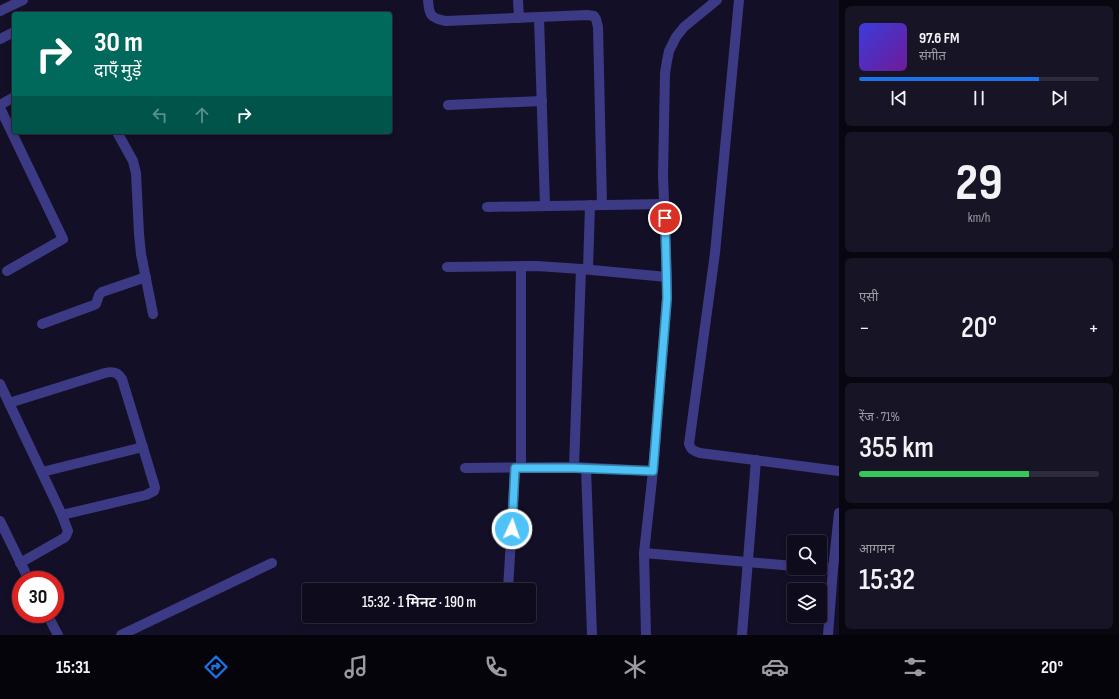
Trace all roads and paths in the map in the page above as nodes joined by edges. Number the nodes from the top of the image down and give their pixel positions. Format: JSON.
{"nodes":[{"id":1,"x":23,"y":0,"type":"edge"},
{"id":2,"x":428,"y":0,"type":"edge"},
{"id":3,"x":518,"y":0,"type":"edge"},
{"id":4,"x":718,"y":0,"type":"edge"},
{"id":5,"x":739,"y":0,"type":"edge"},
{"id":6,"x":0,"y":11,"type":"edge"},
{"id":7,"x":539,"y":17,"type":"junction"},
{"id":8,"x":519,"y":18,"type":"junction"},
{"id":9,"x":12,"y":33,"type":"edge"},
{"id":10,"x":0,"y":39,"type":"edge"},
{"id":11,"x":12,"y":98,"type":"edge"},
{"id":12,"x":542,"y":101,"type":"junction"},
{"id":13,"x":448,"y":105,"type":"dead end"},
{"id":14,"x":0,"y":106,"type":"edge"},
{"id":15,"x":12,"y":132,"type":"edge"},
{"id":16,"x":13,"y":134,"type":"edge"},
{"id":17,"x":118,"y":134,"type":"edge"},
{"id":18,"x":664,"y":204,"type":"junction"},
{"id":19,"x":590,"y":205,"type":"junction"},
{"id":20,"x":602,"y":205,"type":"junction"},
{"id":21,"x":545,"y":206,"type":"junction"},
{"id":22,"x":487,"y":207,"type":"dead end"},
{"id":23,"x":521,"y":266,"type":"junction"},
{"id":24,"x":447,"y":267,"type":"dead end"},
{"id":25,"x":585,"y":269,"type":"junction"},
{"id":26,"x":7,"y":271,"type":"dead end"},
{"id":27,"x":667,"y":276,"type":"junction"},
{"id":28,"x":146,"y":278,"type":"junction"},
{"id":29,"x":153,"y":314,"type":"dead end"},
{"id":30,"x":42,"y":324,"type":"dead end"},
{"id":31,"x":0,"y":384,"type":"edge"},
{"id":32,"x":9,"y":404,"type":"junction"},
{"id":33,"x":142,"y":447,"type":"junction"},
{"id":34,"x":756,"y":460,"type":"junction"},
{"id":35,"x":465,"y":468,"type":"dead end"},
{"id":36,"x":518,"y":468,"type":"junction"},
{"id":37,"x":574,"y":468,"type":"junction"},
{"id":38,"x":586,"y":468,"type":"junction"},
{"id":39,"x":653,"y":471,"type":"junction"},
{"id":40,"x":839,"y":471,"type":"edge"},
{"id":41,"x":42,"y":472,"type":"junction"},
{"id":42,"x":839,"y":513,"type":"edge"},
{"id":43,"x":62,"y":515,"type":"junction"},
{"id":44,"x":0,"y":521,"type":"edge"},
{"id":45,"x":644,"y":553,"type":"junction"},
{"id":46,"x":748,"y":562,"type":"junction"},
{"id":47,"x":20,"y":563,"type":"junction"},
{"id":48,"x":272,"y":563,"type":"dead end"},
{"id":49,"x":787,"y":565,"type":"edge"},
{"id":50,"x":827,"y":569,"type":"edge"},
{"id":51,"x":833,"y":569,"type":"junction"},
{"id":52,"x":24,"y":571,"type":"edge"},
{"id":53,"x":509,"y":583,"type":"edge"},
{"id":54,"x":52,"y":623,"type":"edge"},
{"id":55,"x":58,"y":635,"type":"edge"},
{"id":56,"x":123,"y":635,"type":"edge"},
{"id":57,"x":592,"y":635,"type":"edge"},
{"id":58,"x":646,"y":635,"type":"edge"},
{"id":59,"x":742,"y":635,"type":"edge"},
{"id":60,"x":828,"y":635,"type":"edge"}],
"edges":[{"from":1,"to":6,"type":"street"},
{"from":2,"to":8,"type":"street"},
{"from":3,"to":8,"type":"street"},
{"from":4,"to":18,"type":"street"},
{"from":5,"to":34,"type":"street"},
{"from":7,"to":8,"type":"street"},
{"from":7,"to":12,"type":"street"},
{"from":7,"to":20,"type":"street"},
{"from":9,"to":10,"type":"street"},
{"from":11,"to":14,"type":"street"},
{"from":12,"to":13,"type":"street"},
{"from":12,"to":21,"type":"street"},
{"from":14,"to":15,"type":"street"},
{"from":16,"to":26,"type":"street"},
{"from":17,"to":28,"type":"street"},
{"from":18,"to":20,"type":"street"},
{"from":18,"to":27,"type":"street"},
{"from":19,"to":20,"type":"street"},
{"from":19,"to":21,"type":"street"},
{"from":19,"to":25,"type":"street"},
{"from":21,"to":22,"type":"street"},
{"from":23,"to":24,"type":"street"},
{"from":23,"to":25,"type":"street"},
{"from":23,"to":36,"type":"street"},
{"from":25,"to":27,"type":"street"},
{"from":25,"to":37,"type":"street"},
{"from":27,"to":39,"type":"street"},
{"from":28,"to":29,"type":"street"},
{"from":28,"to":30,"type":"street"},
{"from":31,"to":32,"type":"street"},
{"from":32,"to":33,"type":"street"},
{"from":32,"to":41,"type":"street"},
{"from":33,"to":41,"type":"street"},
{"from":33,"to":43,"type":"street"},
{"from":34,"to":40,"type":"street"},
{"from":34,"to":46,"type":"street"},
{"from":35,"to":36,"type":"street"},
{"from":36,"to":37,"type":"street"},
{"from":36,"to":53,"type":"street"},
{"from":37,"to":38,"type":"street"},
{"from":38,"to":39,"type":"street"},
{"from":38,"to":57,"type":"street"},
{"from":39,"to":45,"type":"street"},
{"from":41,"to":43,"type":"street"},
{"from":42,"to":51,"type":"street"},
{"from":43,"to":47,"type":"street"},
{"from":44,"to":47,"type":"street"},
{"from":45,"to":46,"type":"street"},
{"from":45,"to":58,"type":"street"},
{"from":46,"to":49,"type":"street"},
{"from":46,"to":59,"type":"street"},
{"from":47,"to":52,"type":"street"},
{"from":48,"to":56,"type":"street"},
{"from":50,"to":51,"type":"street"},
{"from":51,"to":60,"type":"street"},
{"from":54,"to":55,"type":"street"}]}
